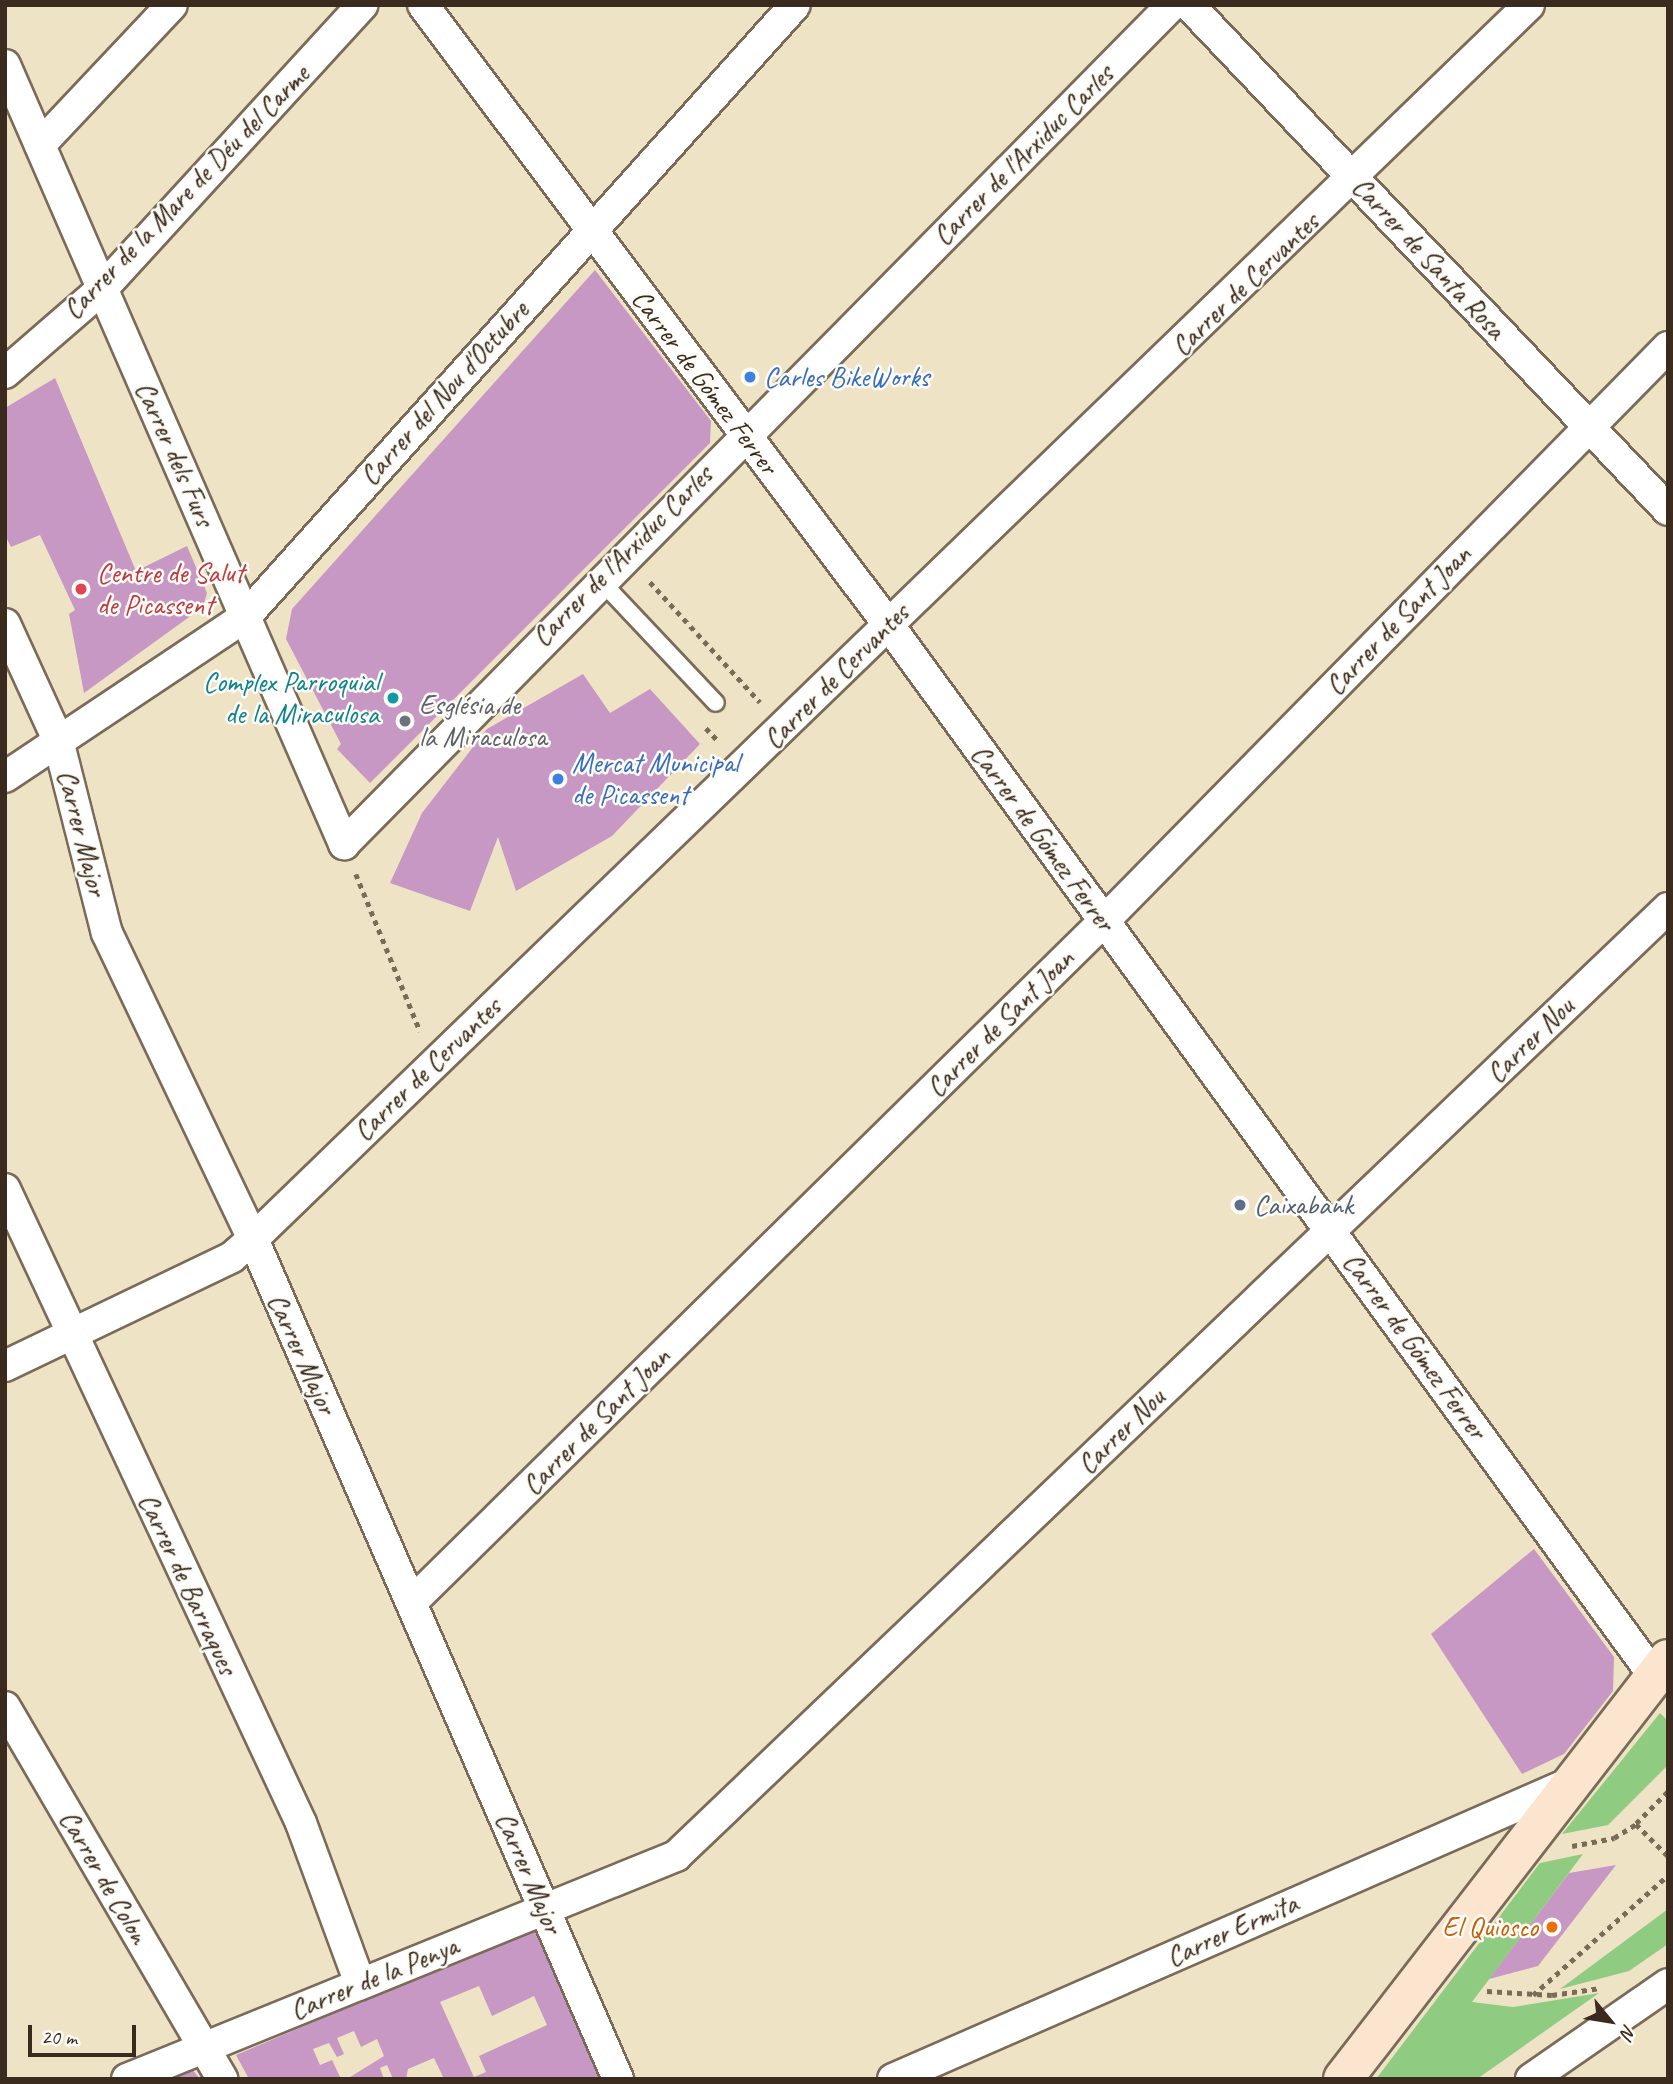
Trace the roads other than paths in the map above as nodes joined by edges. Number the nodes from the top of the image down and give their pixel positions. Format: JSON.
{"nodes":[{"id":1,"x":172,"y":5,"type":"edge"},
{"id":2,"x":362,"y":5,"type":"edge"},
{"id":3,"x":423,"y":5,"type":"edge"},
{"id":4,"x":795,"y":5,"type":"edge"},
{"id":5,"x":1172,"y":5,"type":"edge"},
{"id":6,"x":1189,"y":5,"type":"edge"},
{"id":7,"x":1528,"y":5,"type":"edge"},
{"id":8,"x":5,"y":65,"type":"edge"},
{"id":9,"x":40,"y":145,"type":"junction"},
{"id":10,"x":1355,"y":180,"type":"junction"},
{"id":11,"x":591,"y":228,"type":"junction"},
{"id":12,"x":103,"y":288,"type":"junction"},
{"id":13,"x":1668,"y":347,"type":"edge"},
{"id":14,"x":5,"y":373,"type":"edge"},
{"id":15,"x":1588,"y":425,"type":"junction"},
{"id":16,"x":744,"y":434,"type":"junction"},
{"id":17,"x":1668,"y":510,"type":"edge"},
{"id":18,"x":599,"y":579,"type":"junction"},
{"id":19,"x":246,"y":616,"type":"junction"},
{"id":20,"x":5,"y":624,"type":"edge"},
{"id":21,"x":888,"y":624,"type":"junction"},
{"id":22,"x":716,"y":703,"type":"dead end"},
{"id":23,"x":58,"y":740,"type":"junction"},
{"id":24,"x":5,"y":777,"type":"edge"},
{"id":25,"x":344,"y":844,"type":"joint"},
{"id":26,"x":1668,"y":908,"type":"edge"},
{"id":27,"x":1103,"y":922,"type":"junction"},
{"id":28,"x":5,"y":1189,"type":"edge"},
{"id":29,"x":1330,"y":1231,"type":"junction"},
{"id":30,"x":253,"y":1239,"type":"junction"},
{"id":31,"x":71,"y":1335,"type":"junction"},
{"id":32,"x":5,"y":1366,"type":"edge"},
{"id":33,"x":412,"y":1602,"type":"junction"},
{"id":34,"x":1661,"y":1668,"type":"edge"},
{"id":35,"x":5,"y":1707,"type":"edge"},
{"id":36,"x":1572,"y":1782,"type":"junction"},
{"id":37,"x":545,"y":1910,"type":"junction"},
{"id":38,"x":360,"y":1983,"type":"junction"},
{"id":39,"x":1668,"y":1984,"type":"edge"},
{"id":40,"x":202,"y":2046,"type":"junction"},
{"id":41,"x":127,"y":2079,"type":"edge"},
{"id":42,"x":222,"y":2079,"type":"edge"},
{"id":43,"x":618,"y":2079,"type":"edge"},
{"id":44,"x":893,"y":2079,"type":"edge"},
{"id":45,"x":1343,"y":2079,"type":"edge"},
{"id":46,"x":1531,"y":2079,"type":"edge"}],
"edges":[{"from":1,"to":9,"type":"street"},
{"from":2,"to":12,"type":"street","name":"Carrer de la Mare de Déu del Carme"},
{"from":3,"to":11,"type":"street","name":"Carrer de Gómez Ferrer"},
{"from":4,"to":11,"type":"street","name":"Carrer del Nou d'Octubre"},
{"from":5,"to":16,"type":"street","name":"Carrer de l'Arxiduc Carles"},
{"from":6,"to":10,"type":"street","name":"Carrer de Santa Rosa"},
{"from":7,"to":10,"type":"street","name":"Carrer de Cervantes"},
{"from":8,"to":9,"type":"street","name":"Carrer dels Furs"},
{"from":9,"to":12,"type":"street","name":"Carrer dels Furs"},
{"from":10,"to":15,"type":"street","name":"Carrer de Santa Rosa"},
{"from":10,"to":21,"type":"street","name":"Carrer de Cervantes"},
{"from":11,"to":16,"type":"street","name":"Carrer de Gómez Ferrer"},
{"from":11,"to":19,"type":"street","name":"Carrer del Nou d'Octubre"},
{"from":12,"to":14,"type":"street","name":"Carrer de la Mare de Déu del Carme"},
{"from":12,"to":19,"type":"street","name":"Carrer dels Furs"},
{"from":13,"to":15,"type":"street","name":"Carrer de Sant Joan"},
{"from":15,"to":17,"type":"street","name":"Carrer de Santa Rosa"},
{"from":15,"to":27,"type":"street","name":"Carrer de Sant Joan"},
{"from":16,"to":18,"type":"street","name":"Carrer de l'Arxiduc Carles"},
{"from":16,"to":21,"type":"street","name":"Carrer de Gómez Ferrer"},
{"from":18,"to":22,"type":"lane"},
{"from":18,"to":25,"type":"street","name":"Carrer de l'Arxiduc Carles"},
{"from":19,"to":23,"type":"street","name":"Carrer del Nou d'Octubre"},
{"from":19,"to":25,"type":"street","name":"Carrer dels Furs"},
{"from":20,"to":23,"type":"street","name":"Carrer Major"},
{"from":21,"to":27,"type":"street","name":"Carrer de Gómez Ferrer"},
{"from":21,"to":30,"type":"street","name":"Carrer de Cervantes"},
{"from":23,"to":24,"type":"street","name":"Carrer del Nou d'Octubre"},
{"from":23,"to":30,"type":"street","name":"Carrer Major"},
{"from":26,"to":29,"type":"street","name":"Carrer Nou"},
{"from":27,"to":29,"type":"street","name":"Carrer de Gómez Ferrer"},
{"from":27,"to":33,"type":"street","name":"Carrer de Sant Joan"},
{"from":28,"to":31,"type":"street","name":"Carrer de Barraques"},
{"from":29,"to":34,"type":"street","name":"Carrer de Gómez Ferrer"},
{"from":29,"to":37,"type":"street","name":"Carrer Nou"},
{"from":30,"to":31,"type":"street","name":"Carrer de Cervantes"},
{"from":30,"to":33,"type":"street","name":"Carrer Major"},
{"from":31,"to":32,"type":"street","name":"Carrer de Cervantes"},
{"from":31,"to":38,"type":"street","name":"Carrer de Barraques"},
{"from":33,"to":37,"type":"street","name":"Carrer Major"},
{"from":34,"to":36,"type":"street"},
{"from":35,"to":40,"type":"street","name":"Carrer de Colon"},
{"from":36,"to":44,"type":"street","name":"Carrer Ermita"},
{"from":36,"to":45,"type":"street"},
{"from":37,"to":38,"type":"street","name":"Carrer de la Penya"},
{"from":37,"to":43,"type":"street","name":"Carrer Major"},
{"from":38,"to":40,"type":"street","name":"Carrer de la Penya"},
{"from":39,"to":46,"type":"street"},
{"from":40,"to":41,"type":"street","name":"Carrer de la Penya"},
{"from":40,"to":42,"type":"street","name":"Carrer de Colon"}]}
